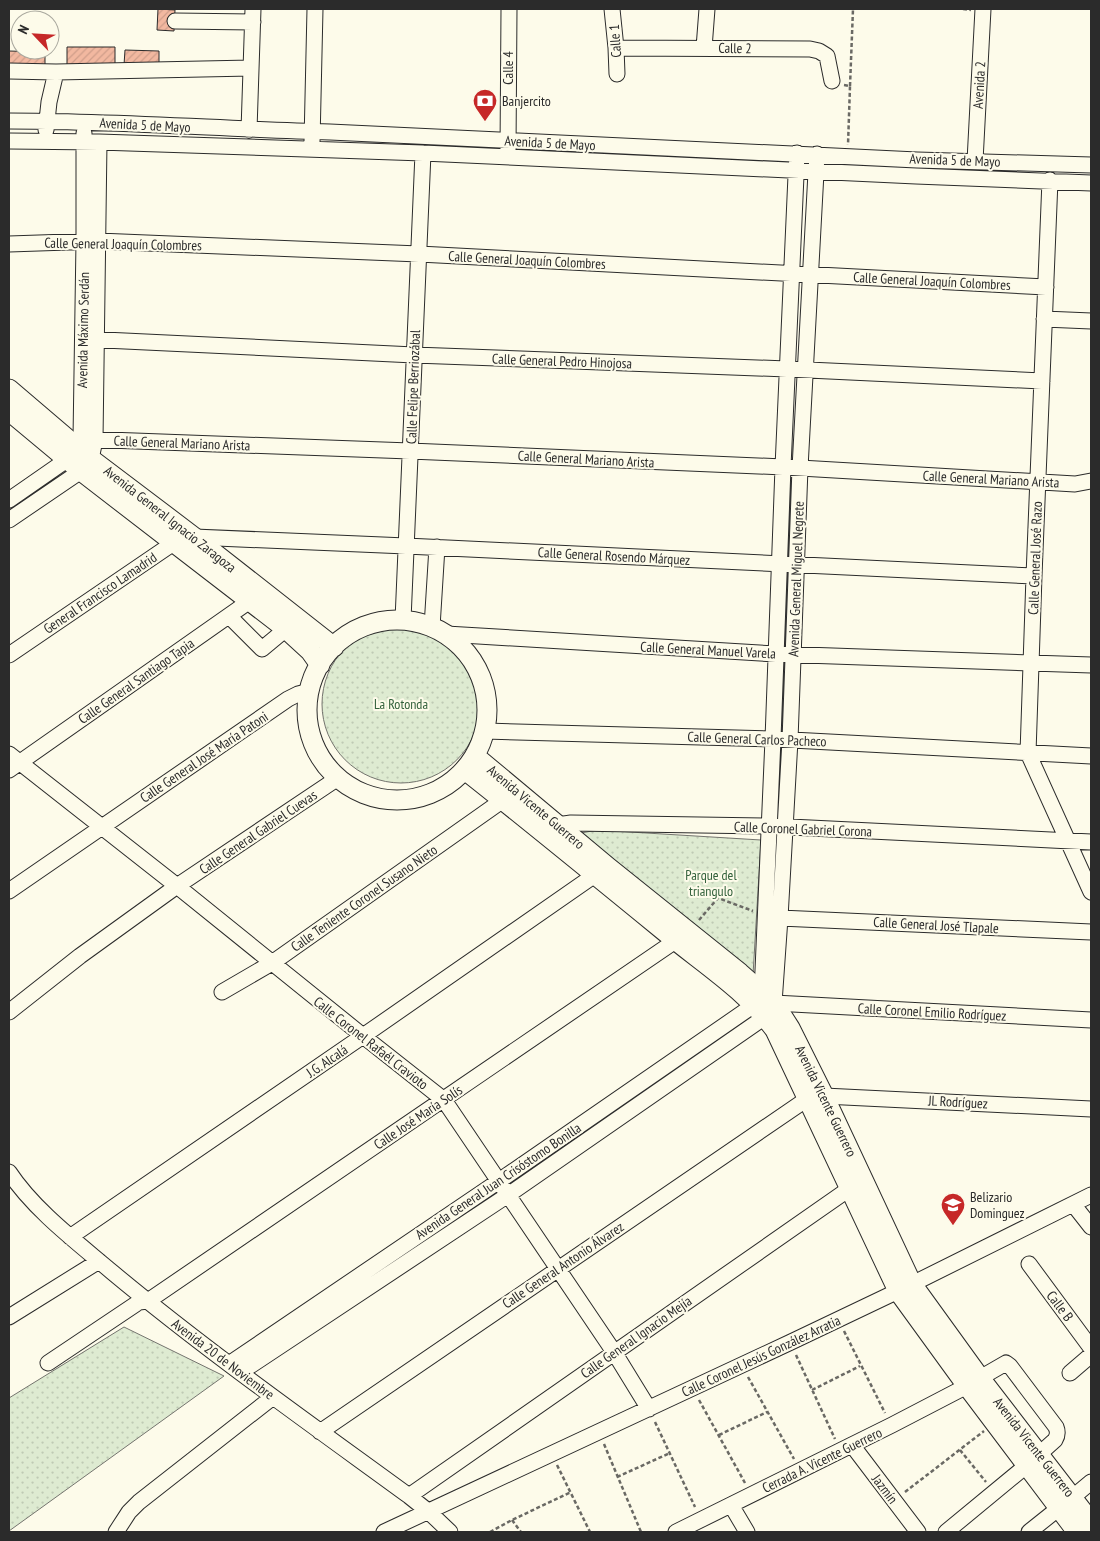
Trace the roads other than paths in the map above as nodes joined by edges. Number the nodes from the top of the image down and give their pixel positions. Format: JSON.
{"nodes":[{"id":1,"x":315,"y":9,"type":"edge"},
{"id":2,"x":509,"y":9,"type":"edge"},
{"id":3,"x":612,"y":9,"type":"edge"},
{"id":4,"x":707,"y":9,"type":"edge"},
{"id":5,"x":983,"y":9,"type":"edge"},
{"id":6,"x":253,"y":16,"type":"edge"},
{"id":7,"x":175,"y":22,"type":"dead end"},
{"id":8,"x":616,"y":48,"type":"junction"},
{"id":9,"x":704,"y":48,"type":"junction"},
{"id":10,"x":251,"y":68,"type":"junction"},
{"id":11,"x":9,"y":72,"type":"edge"},
{"id":12,"x":56,"y":72,"type":"junction"},
{"id":13,"x":617,"y":74,"type":"dead end"},
{"id":14,"x":832,"y":81,"type":"road end"},
{"id":15,"x":9,"y":121,"type":"edge"},
{"id":16,"x":46,"y":121,"type":"junction"},
{"id":17,"x":84,"y":122,"type":"junction"},
{"id":18,"x":249,"y":130,"type":"junction"},
{"id":19,"x":313,"y":132,"type":"junction"},
{"id":20,"x":9,"y":141,"type":"edge"},
{"id":21,"x":46,"y":141,"type":"junction"},
{"id":22,"x":92,"y":141,"type":"junction"},
{"id":23,"x":508,"y":141,"type":"junction"},
{"id":24,"x":312,"y":150,"type":"junction"},
{"id":25,"x":706,"y":150,"type":"junction"},
{"id":26,"x":797,"y":153,"type":"junction"},
{"id":27,"x":423,"y":154,"type":"junction"},
{"id":28,"x":817,"y":154,"type":"junction"},
{"id":29,"x":508,"y":158,"type":"junction"},
{"id":30,"x":917,"y":160,"type":"junction"},
{"id":31,"x":974,"y":161,"type":"junction"},
{"id":32,"x":1091,"y":165,"type":"edge"},
{"id":33,"x":705,"y":166,"type":"junction"},
{"id":34,"x":796,"y":170,"type":"junction"},
{"id":35,"x":816,"y":171,"type":"junction"},
{"id":36,"x":916,"y":176,"type":"junction"},
{"id":37,"x":1050,"y":180,"type":"junction"},
{"id":38,"x":1091,"y":183,"type":"edge"},
{"id":39,"x":91,"y":241,"type":"junction"},
{"id":40,"x":9,"y":244,"type":"edge"},
{"id":41,"x":419,"y":254,"type":"junction"},
{"id":42,"x":792,"y":274,"type":"junction"},
{"id":43,"x":810,"y":275,"type":"junction"},
{"id":44,"x":1046,"y":287,"type":"junction"},
{"id":45,"x":1044,"y":319,"type":"junction"},
{"id":46,"x":1091,"y":321,"type":"edge"},
{"id":47,"x":90,"y":339,"type":"junction"},
{"id":48,"x":414,"y":355,"type":"junction"},
{"id":49,"x":787,"y":369,"type":"junction"},
{"id":50,"x":805,"y":370,"type":"junction"},
{"id":51,"x":1042,"y":381,"type":"junction"},
{"id":52,"x":9,"y":389,"type":"edge"},
{"id":53,"x":9,"y":411,"type":"edge"},
{"id":54,"x":410,"y":451,"type":"junction"},
{"id":55,"x":82,"y":452,"type":"junction"},
{"id":56,"x":783,"y":467,"type":"junction"},
{"id":57,"x":800,"y":468,"type":"junction"},
{"id":58,"x":1091,"y":481,"type":"edge"},
{"id":59,"x":1038,"y":482,"type":"junction"},
{"id":60,"x":9,"y":500,"type":"edge"},
{"id":61,"x":9,"y":520,"type":"edge"},
{"id":62,"x":194,"y":537,"type":"junction"},
{"id":63,"x":175,"y":542,"type":"junction"},
{"id":64,"x":406,"y":546,"type":"junction"},
{"id":65,"x":437,"y":547,"type":"junction"},
{"id":66,"x":779,"y":564,"type":"junction"},
{"id":67,"x":796,"y":565,"type":"junction"},
{"id":68,"x":1034,"y":576,"type":"junction"},
{"id":69,"x":257,"y":596,"type":"junction"},
{"id":70,"x":229,"y":616,"type":"junction"},
{"id":71,"x":403,"y":620,"type":"junction"},
{"id":72,"x":286,"y":629,"type":"junction"},
{"id":73,"x":439,"y":631,"type":"junction"},
{"id":74,"x":334,"y":647,"type":"junction"},
{"id":75,"x":776,"y":654,"type":"junction"},
{"id":76,"x":793,"y":654,"type":"junction"},
{"id":77,"x":9,"y":655,"type":"edge"},
{"id":78,"x":1031,"y":663,"type":"junction"},
{"id":79,"x":320,"y":665,"type":"junction"},
{"id":80,"x":1091,"y":665,"type":"edge"},
{"id":81,"x":310,"y":691,"type":"junction"},
{"id":82,"x":485,"y":731,"type":"junction"},
{"id":83,"x":774,"y":739,"type":"junction"},
{"id":84,"x":790,"y":740,"type":"junction"},
{"id":85,"x":1028,"y":754,"type":"junction"},
{"id":86,"x":1091,"y":756,"type":"edge"},
{"id":87,"x":12,"y":762,"type":"edge"},
{"id":88,"x":470,"y":763,"type":"junction"},
{"id":89,"x":338,"y":778,"type":"junction"},
{"id":90,"x":503,"y":800,"type":"junction"},
{"id":91,"x":558,"y":824,"type":"junction"},
{"id":92,"x":770,"y":826,"type":"junction"},
{"id":93,"x":101,"y":827,"type":"junction"},
{"id":94,"x":785,"y":828,"type":"junction"},
{"id":95,"x":538,"y":829,"type":"junction"},
{"id":96,"x":1068,"y":841,"type":"junction"},
{"id":97,"x":1091,"y":842,"type":"edge"},
{"id":98,"x":601,"y":871,"type":"junction"},
{"id":99,"x":177,"y":886,"type":"junction"},
{"id":100,"x":9,"y":891,"type":"edge"},
{"id":101,"x":1091,"y":892,"type":"edge"},
{"id":102,"x":780,"y":918,"type":"junction"},
{"id":103,"x":1091,"y":932,"type":"edge"},
{"id":104,"x":682,"y":937,"type":"junction"},
{"id":105,"x":272,"y":963,"type":"junction"},
{"id":106,"x":222,"y":992,"type":"dead end"},
{"id":107,"x":764,"y":1005,"type":"junction"},
{"id":108,"x":9,"y":1012,"type":"edge"},
{"id":109,"x":1091,"y":1020,"type":"edge"},
{"id":110,"x":363,"y":1036,"type":"junction"},
{"id":111,"x":816,"y":1098,"type":"junction"},
{"id":112,"x":444,"y":1100,"type":"junction"},
{"id":113,"x":1091,"y":1109,"type":"edge"},
{"id":114,"x":9,"y":1172,"type":"edge"},
{"id":115,"x":499,"y":1181,"type":"junction"},
{"id":116,"x":856,"y":1184,"type":"junction"},
{"id":117,"x":508,"y":1195,"type":"junction"},
{"id":118,"x":1091,"y":1195,"type":"edge"},
{"id":119,"x":1073,"y":1204,"type":"junction"},
{"id":120,"x":1091,"y":1227,"type":"edge"},
{"id":121,"x":70,"y":1237,"type":"junction"},
{"id":122,"x":99,"y":1261,"type":"junction"},
{"id":123,"x":1028,"y":1264,"type":"dead end"},
{"id":124,"x":557,"y":1269,"type":"junction"},
{"id":125,"x":905,"y":1287,"type":"junction"},
{"id":126,"x":148,"y":1301,"type":"junction"},
{"id":127,"x":9,"y":1318,"type":"edge"},
{"id":128,"x":1091,"y":1348,"type":"edge"},
{"id":129,"x":614,"y":1352,"type":"junction"},
{"id":130,"x":1091,"y":1355,"type":"edge"},
{"id":131,"x":48,"y":1363,"type":"dead end"},
{"id":132,"x":235,"y":1368,"type":"junction"},
{"id":133,"x":1070,"y":1372,"type":"dead end"},
{"id":134,"x":973,"y":1382,"type":"junction"},
{"id":135,"x":274,"y":1397,"type":"junction"},
{"id":136,"x":649,"y":1409,"type":"junction"},
{"id":137,"x":320,"y":1432,"type":"junction"},
{"id":138,"x":846,"y":1448,"type":"junction"},
{"id":139,"x":1033,"y":1460,"type":"junction"},
{"id":140,"x":1091,"y":1482,"type":"edge"},
{"id":141,"x":409,"y":1496,"type":"junction"},
{"id":142,"x":1066,"y":1503,"type":"junction"},
{"id":143,"x":732,"y":1505,"type":"junction"},
{"id":144,"x":430,"y":1512,"type":"junction"},
{"id":145,"x":1091,"y":1522,"type":"edge"},
{"id":146,"x":123,"y":1528,"type":"edge"},
{"id":147,"x":384,"y":1532,"type":"edge"},
{"id":148,"x":450,"y":1532,"type":"edge"},
{"id":149,"x":676,"y":1532,"type":"edge"},
{"id":150,"x":747,"y":1532,"type":"edge"},
{"id":151,"x":918,"y":1532,"type":"edge"},
{"id":152,"x":946,"y":1532,"type":"edge"},
{"id":153,"x":1029,"y":1532,"type":"edge"},
{"id":154,"x":1077,"y":1532,"type":"edge"}],
"edges":[{"from":1,"to":19,"type":"street"},
{"from":2,"to":23,"type":"street","name":"Calle 4"},
{"from":3,"to":8,"type":"street","name":"Calle 1"},
{"from":4,"to":9,"type":"street"},
{"from":5,"to":31,"type":"street","name":"Avenida 2"},
{"from":6,"to":7,"type":"street"},
{"from":6,"to":10,"type":"street"},
{"from":8,"to":9,"type":"street","name":"Calle 2"},
{"from":8,"to":13,"type":"street","name":"Calle 1"},
{"from":9,"to":14,"type":"street","name":"Calle 2"},
{"from":10,"to":12,"type":"street"},
{"from":10,"to":18,"type":"street"},
{"from":11,"to":12,"type":"street"},
{"from":12,"to":16,"type":"street"},
{"from":15,"to":16,"type":"street","name":"Avenida 5 de Mayo"},
{"from":16,"to":17,"type":"street","name":"Avenida 5 de Mayo"},
{"from":16,"to":21,"type":"street"},
{"from":17,"to":18,"type":"street","name":"Avenida 5 de Mayo"},
{"from":17,"to":22,"type":"street","name":"Avenida Máximo Serdán"},
{"from":18,"to":19,"type":"street","name":"Avenida 5 de Mayo"},
{"from":19,"to":23,"type":"street","name":"Avenida 5 de Mayo"},
{"from":19,"to":24,"type":"street"},
{"from":20,"to":21,"type":"street","name":"Avenida 5 de Mayo"},
{"from":21,"to":22,"type":"street","name":"Avenida 5 de Mayo"},
{"from":22,"to":24,"type":"street","name":"Avenida 5 de Mayo"},
{"from":22,"to":39,"type":"street","name":"Avenida Máximo Serdán"},
{"from":23,"to":25,"type":"street","name":"Avenida 5 de Mayo"},
{"from":23,"to":29,"type":"street","name":"Calle 4"},
{"from":24,"to":27,"type":"street","name":"Avenida 5 de Mayo"},
{"from":25,"to":26,"type":"street","name":"Avenida 5 de Mayo"},
{"from":25,"to":33,"type":"street"},
{"from":26,"to":28,"type":"street","name":"Avenida 5 de Mayo"},
{"from":26,"to":34,"type":"street","name":"Avenida General Miguel Negrete"},
{"from":27,"to":29,"type":"street","name":"Avenida 5 de Mayo"},
{"from":27,"to":41,"type":"street","name":"Calle Felipe Berriozábal"},
{"from":28,"to":30,"type":"street","name":"Avenida 5 de Mayo"},
{"from":28,"to":35,"type":"street","name":"Avenida General Miguel Negrete"},
{"from":29,"to":33,"type":"street","name":"Avenida 5 de Mayo"},
{"from":30,"to":31,"type":"street","name":"Avenida 5 de Mayo"},
{"from":30,"to":36,"type":"street"},
{"from":31,"to":32,"type":"street","name":"Avenida 5 de Mayo"},
{"from":33,"to":34,"type":"street","name":"Avenida 5 de Mayo"},
{"from":34,"to":35,"type":"street","name":"Avenida 5 de Mayo"},
{"from":34,"to":42,"type":"street","name":"Avenida General Miguel Negrete"},
{"from":35,"to":36,"type":"street","name":"Avenida 5 de Mayo"},
{"from":35,"to":43,"type":"street","name":"Avenida General Miguel Negrete"},
{"from":36,"to":37,"type":"street","name":"Avenida 5 de Mayo"},
{"from":37,"to":38,"type":"street","name":"Avenida 5 de Mayo"},
{"from":37,"to":44,"type":"street","name":"Calle General José Razo"},
{"from":39,"to":40,"type":"street","name":"Calle General Joaquín Colombres"},
{"from":39,"to":41,"type":"street","name":"Calle General Joaquín Colombres"},
{"from":39,"to":47,"type":"street","name":"Avenida Máximo Serdán"},
{"from":41,"to":42,"type":"street","name":"Calle General Joaquín Colombres"},
{"from":41,"to":48,"type":"street","name":"Calle Felipe Berriozábal"},
{"from":42,"to":43,"type":"street","name":"Calle General Joaquín Colombres"},
{"from":42,"to":49,"type":"street","name":"Avenida General Miguel Negrete"},
{"from":43,"to":44,"type":"street","name":"Calle General Joaquín Colombres"},
{"from":43,"to":50,"type":"street","name":"Avenida General Miguel Negrete"},
{"from":44,"to":45,"type":"street","name":"Calle General José Razo"},
{"from":45,"to":46,"type":"street"},
{"from":45,"to":51,"type":"street","name":"Calle General José Razo"},
{"from":47,"to":48,"type":"street","name":"Calle General Pedro Hinojosa"},
{"from":47,"to":55,"type":"street","name":"Avenida Máximo Serdán"},
{"from":48,"to":49,"type":"street","name":"Calle General Pedro Hinojosa"},
{"from":48,"to":54,"type":"street","name":"Calle Felipe Berriozábal"},
{"from":49,"to":50,"type":"street","name":"Calle General Pedro Hinojosa"},
{"from":49,"to":56,"type":"street","name":"Avenida General Miguel Negrete"},
{"from":50,"to":51,"type":"street","name":"Calle General Pedro Hinojosa"},
{"from":50,"to":57,"type":"street","name":"Avenida General Miguel Negrete"},
{"from":51,"to":59,"type":"street","name":"Calle General José Razo"},
{"from":52,"to":55,"type":"main road","name":"Avenida General Ignacio Zaragoza"},
{"from":53,"to":55,"type":"main road","name":"Avenida General Ignacio Zaragoza"},
{"from":54,"to":55,"type":"street","name":"Calle General Mariano Arista"},
{"from":54,"to":56,"type":"street","name":"Calle General Mariano Arista"},
{"from":54,"to":64,"type":"street","name":"Calle Felipe Berriozábal"},
{"from":55,"to":60,"type":"street"},
{"from":55,"to":61,"type":"street"},
{"from":55,"to":62,"type":"main road","name":"Avenida General Ignacio Zaragoza"},
{"from":55,"to":63,"type":"main road","name":"Avenida General Ignacio Zaragoza"},
{"from":56,"to":57,"type":"street","name":"Calle General Mariano Arista"},
{"from":56,"to":66,"type":"street","name":"Avenida General Miguel Negrete"},
{"from":57,"to":59,"type":"street","name":"Calle General Mariano Arista"},
{"from":57,"to":67,"type":"street","name":"Avenida General Miguel Negrete"},
{"from":58,"to":59,"type":"street","name":"Calle General Mariano Arista"},
{"from":59,"to":68,"type":"street","name":"Calle General José Razo"},
{"from":62,"to":63,"type":"street","name":"General Francisco Lamadrid"},
{"from":62,"to":64,"type":"street","name":"Calle General Rosendo Márquez"},
{"from":62,"to":69,"type":"main road","name":"Avenida General Ignacio Zaragoza"},
{"from":63,"to":69,"type":"main road","name":"Avenida General Ignacio Zaragoza"},
{"from":63,"to":77,"type":"street","name":"General Francisco Lamadrid"},
{"from":64,"to":65,"type":"street","name":"Calle General Rosendo Márquez"},
{"from":64,"to":71,"type":"street","name":"Calle Felipe Berriozábal"},
{"from":65,"to":66,"type":"street","name":"Calle General Rosendo Márquez"},
{"from":65,"to":73,"type":"street"},
{"from":66,"to":67,"type":"street","name":"Calle General Rosendo Márquez"},
{"from":66,"to":75,"type":"street","name":"Avenida General Miguel Negrete"},
{"from":67,"to":68,"type":"street","name":"Calle General Rosendo Márquez"},
{"from":67,"to":76,"type":"street","name":"Avenida General Miguel Negrete"},
{"from":68,"to":78,"type":"street","name":"Calle General José Razo"},
{"from":69,"to":70,"type":"street","name":"Calle General Santiago Tapia"},
{"from":69,"to":72,"type":"main road","name":"Avenida General Ignacio Zaragoza"},
{"from":69,"to":74,"type":"main road","name":"Avenida General Ignacio Zaragoza"},
{"from":70,"to":72,"type":"street"},
{"from":70,"to":87,"type":"street","name":"Calle General Santiago Tapia"},
{"from":71,"to":73,"type":"main road"},
{"from":71,"to":74,"type":"main road"},
{"from":72,"to":79,"type":"main road","name":"Avenida General Ignacio Zaragoza"},
{"from":73,"to":75,"type":"street","name":"Calle General Manuel Varela"},
{"from":73,"to":82,"type":"main road"},
{"from":74,"to":79,"type":"main road"},
{"from":75,"to":76,"type":"street","name":"Calle General Manuel Varela"},
{"from":75,"to":83,"type":"street","name":"Avenida General Miguel Negrete"},
{"from":76,"to":78,"type":"street","name":"Calle General Manuel Varela"},
{"from":76,"to":84,"type":"street","name":"Avenida General Miguel Negrete"},
{"from":78,"to":80,"type":"street","name":"Calle General Manuel Varela"},
{"from":78,"to":85,"type":"street","name":"Calle General José Razo"},
{"from":79,"to":81,"type":"main road"},
{"from":81,"to":89,"type":"main road"},
{"from":81,"to":93,"type":"street","name":"Calle General José María Patoni"},
{"from":82,"to":83,"type":"street","name":"Calle General Carlos Pacheco"},
{"from":82,"to":88,"type":"main road"},
{"from":83,"to":84,"type":"street","name":"Calle General Carlos Pacheco"},
{"from":83,"to":92,"type":"street","name":"Avenida General Miguel Negrete"},
{"from":84,"to":85,"type":"street","name":"Calle General Carlos Pacheco"},
{"from":84,"to":94,"type":"street","name":"Avenida General Miguel Negrete"},
{"from":85,"to":86,"type":"street","name":"Calle General Carlos Pacheco"},
{"from":85,"to":96,"type":"street","name":"Calle General José Razo"},
{"from":87,"to":93,"type":"street","name":"Calle Coronel Rafaél Cravioto"},
{"from":88,"to":89,"type":"main road"},
{"from":88,"to":90,"type":"main road","name":"Avenida Vicente Guerrero"},
{"from":88,"to":91,"type":"main road","name":"Avenida Vicente Guerrero"},
{"from":89,"to":99,"type":"street","name":"Calle General Gabriel Cuevas"},
{"from":90,"to":95,"type":"main road","name":"Avenida Vicente Guerrero"},
{"from":90,"to":105,"type":"street","name":"Calle Teniente Coronel Susano Nieto"},
{"from":91,"to":92,"type":"street","name":"Calle Coronel Gabriel Corona"},
{"from":91,"to":95,"type":"street","name":"Calle Coronel Gabriel Corona"},
{"from":91,"to":98,"type":"main road","name":"Avenida Vicente Guerrero"},
{"from":92,"to":94,"type":"street","name":"Calle Coronel Gabriel Corona"},
{"from":92,"to":107,"type":"street","name":"Avenida General Miguel Negrete"},
{"from":93,"to":99,"type":"street","name":"Calle Coronel Rafaél Cravioto"},
{"from":93,"to":100,"type":"street","name":"Calle General José María Patoni"},
{"from":94,"to":96,"type":"street","name":"Calle Coronel Gabriel Corona"},
{"from":94,"to":102,"type":"street","name":"Avenida General Miguel Negrete"},
{"from":95,"to":98,"type":"main road","name":"Avenida Vicente Guerrero"},
{"from":96,"to":97,"type":"street","name":"Calle Coronel Gabriel Corona"},
{"from":96,"to":101,"type":"street","name":"Calle General José Razo"},
{"from":98,"to":104,"type":"main road","name":"Avenida Vicente Guerrero"},
{"from":98,"to":110,"type":"street","name":"J.G. Alcalá"},
{"from":99,"to":105,"type":"street","name":"Calle Coronel Rafaél Cravioto"},
{"from":99,"to":108,"type":"street","name":"Calle General Gabriel Cuevas"},
{"from":102,"to":103,"type":"street","name":"Calle General José Tlapale"},
{"from":102,"to":107,"type":"street","name":"Avenida General Miguel Negrete"},
{"from":104,"to":107,"type":"main road","name":"Avenida Vicente Guerrero"},
{"from":104,"to":112,"type":"street","name":"Calle José María Solís"},
{"from":105,"to":106,"type":"street","name":"Calle Teniente Coronel Susano Nieto"},
{"from":105,"to":110,"type":"street","name":"Calle Coronel Rafaél Cravioto"},
{"from":107,"to":109,"type":"street","name":"Calle Coronel Emilio Rodríguez"},
{"from":107,"to":111,"type":"main road","name":"Avenida Vicente Guerrero"},
{"from":107,"to":115,"type":"street","name":"Avenida General Juan Crisóstomo Bonilla"},
{"from":107,"to":117,"type":"street","name":"Avenida General Juan Crisóstomo Bonilla"},
{"from":110,"to":112,"type":"street","name":"Calle Coronel Rafaél Cravioto"},
{"from":110,"to":121,"type":"street","name":"J.G. Alcalá"},
{"from":111,"to":113,"type":"street","name":"JL Rodríguez"},
{"from":111,"to":116,"type":"main road","name":"Avenida Vicente Guerrero"},
{"from":111,"to":124,"type":"street","name":"Calle General Antonio Álvarez"},
{"from":112,"to":115,"type":"street","name":"Calle Coronel Rafaél Cravioto"},
{"from":112,"to":126,"type":"street","name":"Calle José María Solís"},
{"from":114,"to":121,"type":"street","name":"Avenida 20 de Noviembre"},
{"from":115,"to":117,"type":"street","name":"Calle Coronel Rafaél Cravioto"},
{"from":115,"to":132,"type":"street","name":"Avenida General Juan Crisóstomo Bonilla"},
{"from":116,"to":125,"type":"main road","name":"Avenida Vicente Guerrero"},
{"from":116,"to":129,"type":"street","name":"Calle General Ignacio Mejía"},
{"from":117,"to":124,"type":"street","name":"Calle Coronel Rafaél Cravioto"},
{"from":117,"to":132,"type":"street","name":"Avenida General Juan Crisóstomo Bonilla"},
{"from":118,"to":119,"type":"street","name":"Calle Coronel Jesús González Arratia"},
{"from":119,"to":120,"type":"street"},
{"from":119,"to":125,"type":"street","name":"Calle Coronel Jesús González Arratia"},
{"from":121,"to":122,"type":"street","name":"Avenida 20 de Noviembre"},
{"from":122,"to":126,"type":"street","name":"Avenida 20 de Noviembre"},
{"from":122,"to":127,"type":"street"},
{"from":123,"to":128,"type":"street","name":"Calle B"},
{"from":124,"to":129,"type":"street","name":"Calle Coronel Rafaél Cravioto"},
{"from":124,"to":137,"type":"street","name":"Calle General Antonio Álvarez"},
{"from":125,"to":134,"type":"main road","name":"Avenida Vicente Guerrero"},
{"from":125,"to":136,"type":"street","name":"Calle Coronel Jesús González Arratia"},
{"from":126,"to":131,"type":"street","name":"Calle José María Solís"},
{"from":126,"to":132,"type":"street","name":"Avenida 20 de Noviembre"},
{"from":129,"to":136,"type":"street","name":"Calle Coronel Rafaél Cravioto"},
{"from":129,"to":141,"type":"street","name":"Calle General Ignacio Mejía"},
{"from":130,"to":133,"type":"street"},
{"from":132,"to":135,"type":"street","name":"Avenida 20 de Noviembre"},
{"from":134,"to":138,"type":"street","name":"Cerrada A. Vicente Guerrero"},
{"from":134,"to":139,"type":"main road","name":"Avenida Vicente Guerrero"},
{"from":134,"to":139,"type":"main road","name":"Avenida Vicente Guerrero"},
{"from":134,"to":139,"type":"street","name":"Cerrada A. Vicente Guerrero"},
{"from":135,"to":137,"type":"street","name":"Avenida 20 de Noviembre"},
{"from":135,"to":146,"type":"street"},
{"from":136,"to":144,"type":"street","name":"Calle Coronel Jesús González Arratia"},
{"from":137,"to":141,"type":"street","name":"Avenida 20 de Noviembre"},
{"from":138,"to":143,"type":"street","name":"Cerrada A. Vicente Guerrero"},
{"from":138,"to":151,"type":"street","name":"Jazmín"},
{"from":139,"to":142,"type":"main road","name":"Avenida Vicente Guerrero"},
{"from":139,"to":152,"type":"street"},
{"from":140,"to":142,"type":"street"},
{"from":141,"to":144,"type":"street","name":"Avenida 20 de Noviembre"},
{"from":142,"to":145,"type":"main road","name":"Avenida Vicente Guerrero"},
{"from":142,"to":153,"type":"street"},
{"from":142,"to":154,"type":"main road","name":"Avenida Vicente Guerrero"},
{"from":143,"to":149,"type":"street","name":"Cerrada A. Vicente Guerrero"},
{"from":143,"to":150,"type":"street"},
{"from":144,"to":147,"type":"street","name":"Calle Coronel Jesús González Arratia"},
{"from":144,"to":148,"type":"street","name":"Avenida 20 de Noviembre"}]}
